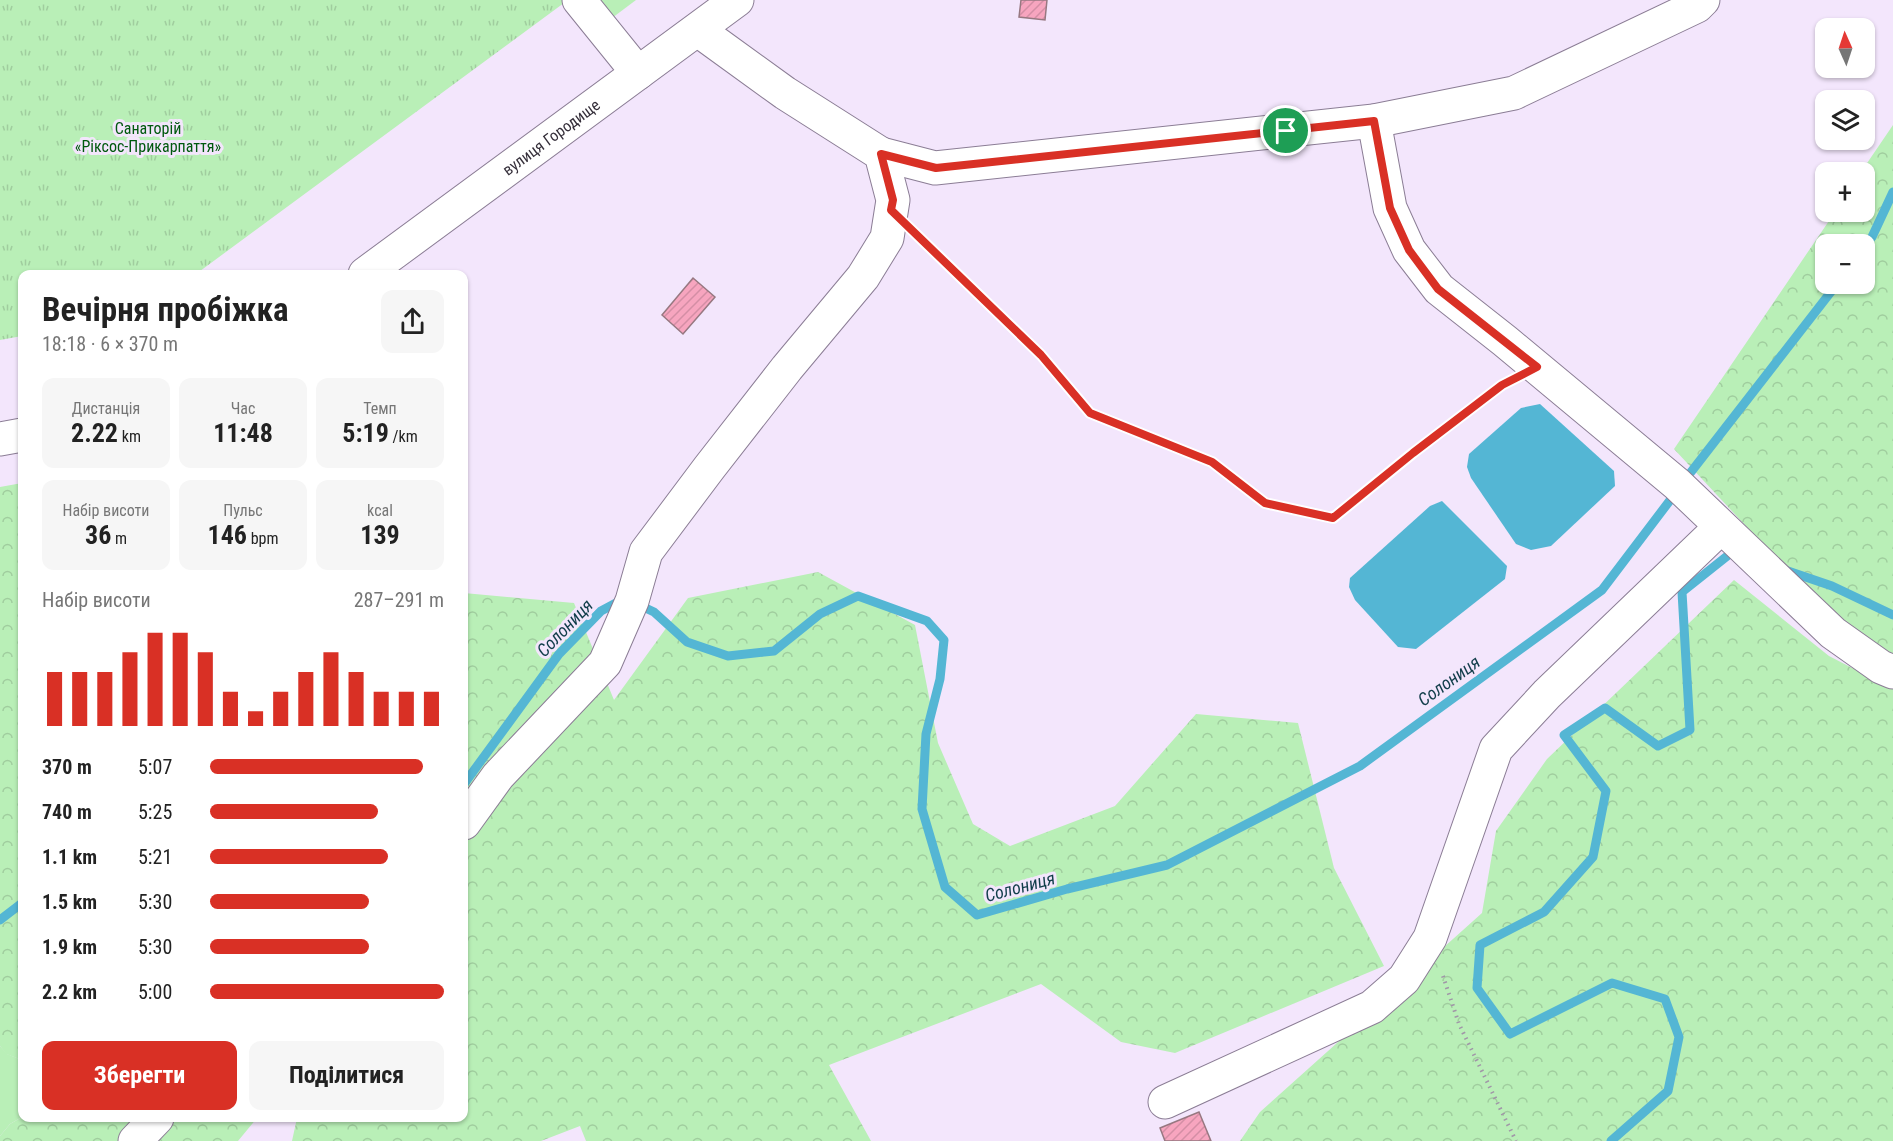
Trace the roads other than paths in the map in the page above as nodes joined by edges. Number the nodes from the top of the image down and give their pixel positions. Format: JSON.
{"nodes":[{"id":1,"x":579,"y":0,"type":"edge"},
{"id":2,"x":737,"y":0,"type":"edge"},
{"id":3,"x":1703,"y":0,"type":"edge"},
{"id":4,"x":698,"y":30,"type":"junction"},
{"id":5,"x":638,"y":73,"type":"junction"},
{"id":6,"x":1374,"y":121,"type":"junction"},
{"id":7,"x":881,"y":154,"type":"junction"},
{"id":8,"x":371,"y":270,"type":"edge"},
{"id":9,"x":18,"y":436,"type":"edge"},
{"id":10,"x":0,"y":439,"type":"edge"},
{"id":11,"x":1721,"y":527,"type":"junction"},
{"id":12,"x":1893,"y":672,"type":"edge"},
{"id":13,"x":468,"y":817,"type":"edge"},
{"id":14,"x":1165,"y":1102,"type":"dead end"},
{"id":15,"x":153,"y":1122,"type":"edge"},
{"id":16,"x":135,"y":1141,"type":"edge"}],
"edges":[{"from":1,"to":5,"type":"street"},
{"from":2,"to":4,"type":"street","name":"вулиця Городище"},
{"from":3,"to":6,"type":"street"},
{"from":4,"to":5,"type":"street","name":"вулиця Городище"},
{"from":4,"to":7,"type":"street"},
{"from":5,"to":8,"type":"street","name":"вулиця Городище"},
{"from":6,"to":7,"type":"street"},
{"from":6,"to":11,"type":"street"},
{"from":7,"to":13,"type":"street"},
{"from":9,"to":10,"type":"street"},
{"from":11,"to":12,"type":"street"},
{"from":11,"to":14,"type":"street"},
{"from":15,"to":16,"type":"street"}]}
